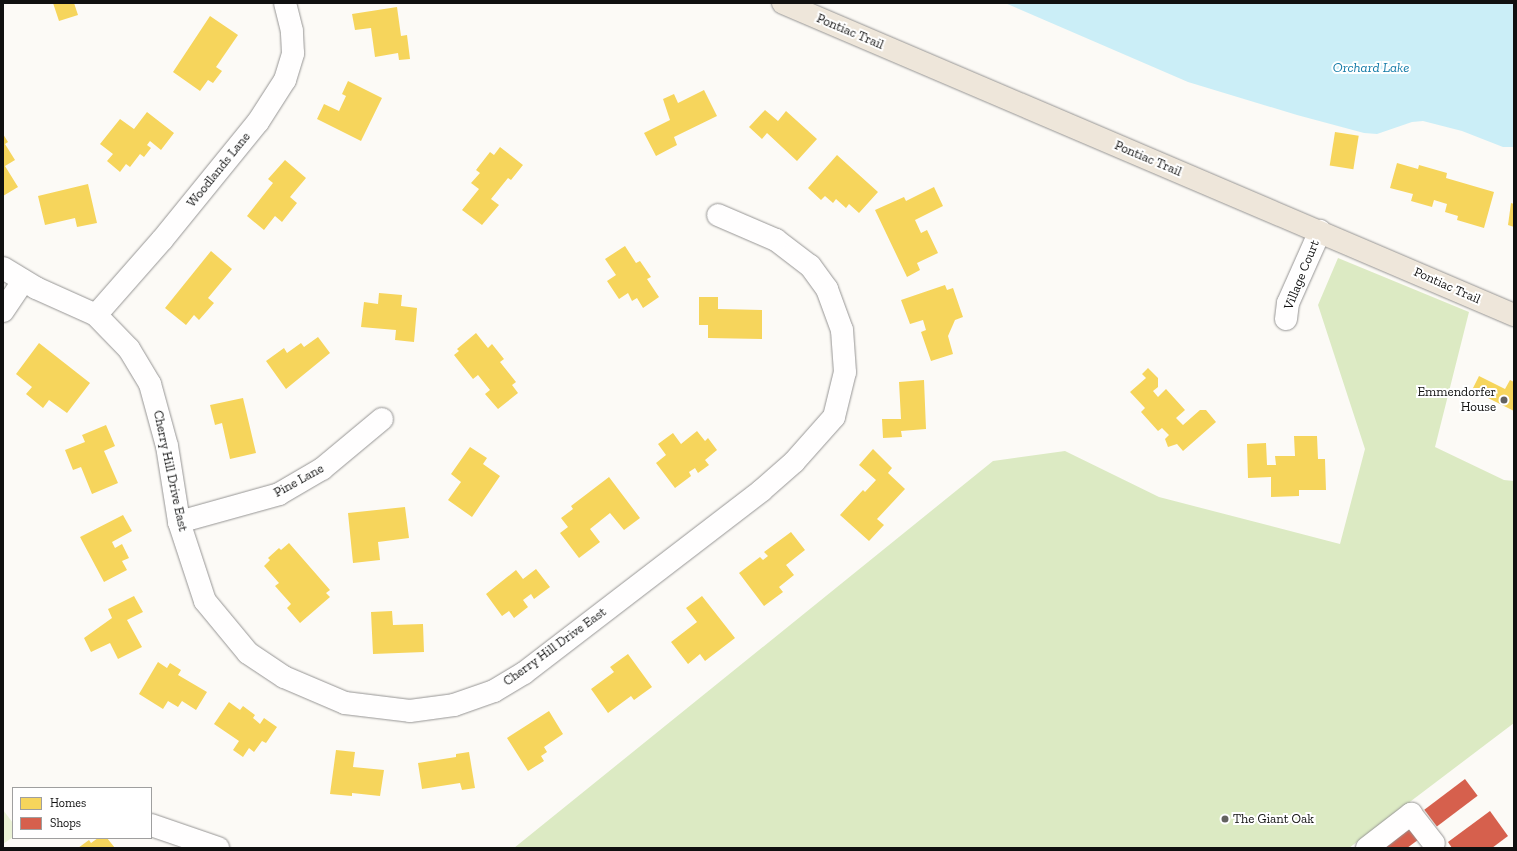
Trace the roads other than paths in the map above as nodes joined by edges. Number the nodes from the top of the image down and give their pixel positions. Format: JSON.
{"nodes":[{"id":1,"x":285,"y":3,"type":"edge"},
{"id":2,"x":783,"y":3,"type":"edge"},
{"id":3,"x":718,"y":215,"type":"dead end"},
{"id":4,"x":1320,"y":231,"type":"junction"},
{"id":5,"x":3,"y":268,"type":"edge"},
{"id":6,"x":23,"y":281,"type":"junction"},
{"id":7,"x":3,"y":311,"type":"edge"},
{"id":8,"x":96,"y":315,"type":"junction"},
{"id":9,"x":1514,"y":315,"type":"edge"},
{"id":10,"x":1286,"y":319,"type":"dead end"},
{"id":11,"x":382,"y":419,"type":"dead end"},
{"id":12,"x":179,"y":522,"type":"junction"},
{"id":13,"x":152,"y":825,"type":"edge"},
{"id":14,"x":1433,"y":846,"type":"edge"},
{"id":15,"x":218,"y":848,"type":"edge"},
{"id":16,"x":1367,"y":848,"type":"edge"}],
"edges":[{"from":1,"to":8,"type":"street","name":"Woodlands Lane"},
{"from":2,"to":4,"type":"main road","name":"Pontiac Trail"},
{"from":3,"to":12,"type":"street","name":"Cherry Hill Drive East"},
{"from":4,"to":9,"type":"main road","name":"Pontiac Trail"},
{"from":4,"to":10,"type":"street","name":"Village Court"},
{"from":5,"to":6,"type":"street","name":"Cherry Hill Drive East"},
{"from":6,"to":7,"type":"street"},
{"from":6,"to":8,"type":"street","name":"Cherry Hill Drive East"},
{"from":8,"to":12,"type":"street","name":"Cherry Hill Drive East"},
{"from":11,"to":12,"type":"street","name":"Pine Lane"},
{"from":13,"to":15,"type":"street"},
{"from":14,"to":16,"type":"street"}]}
